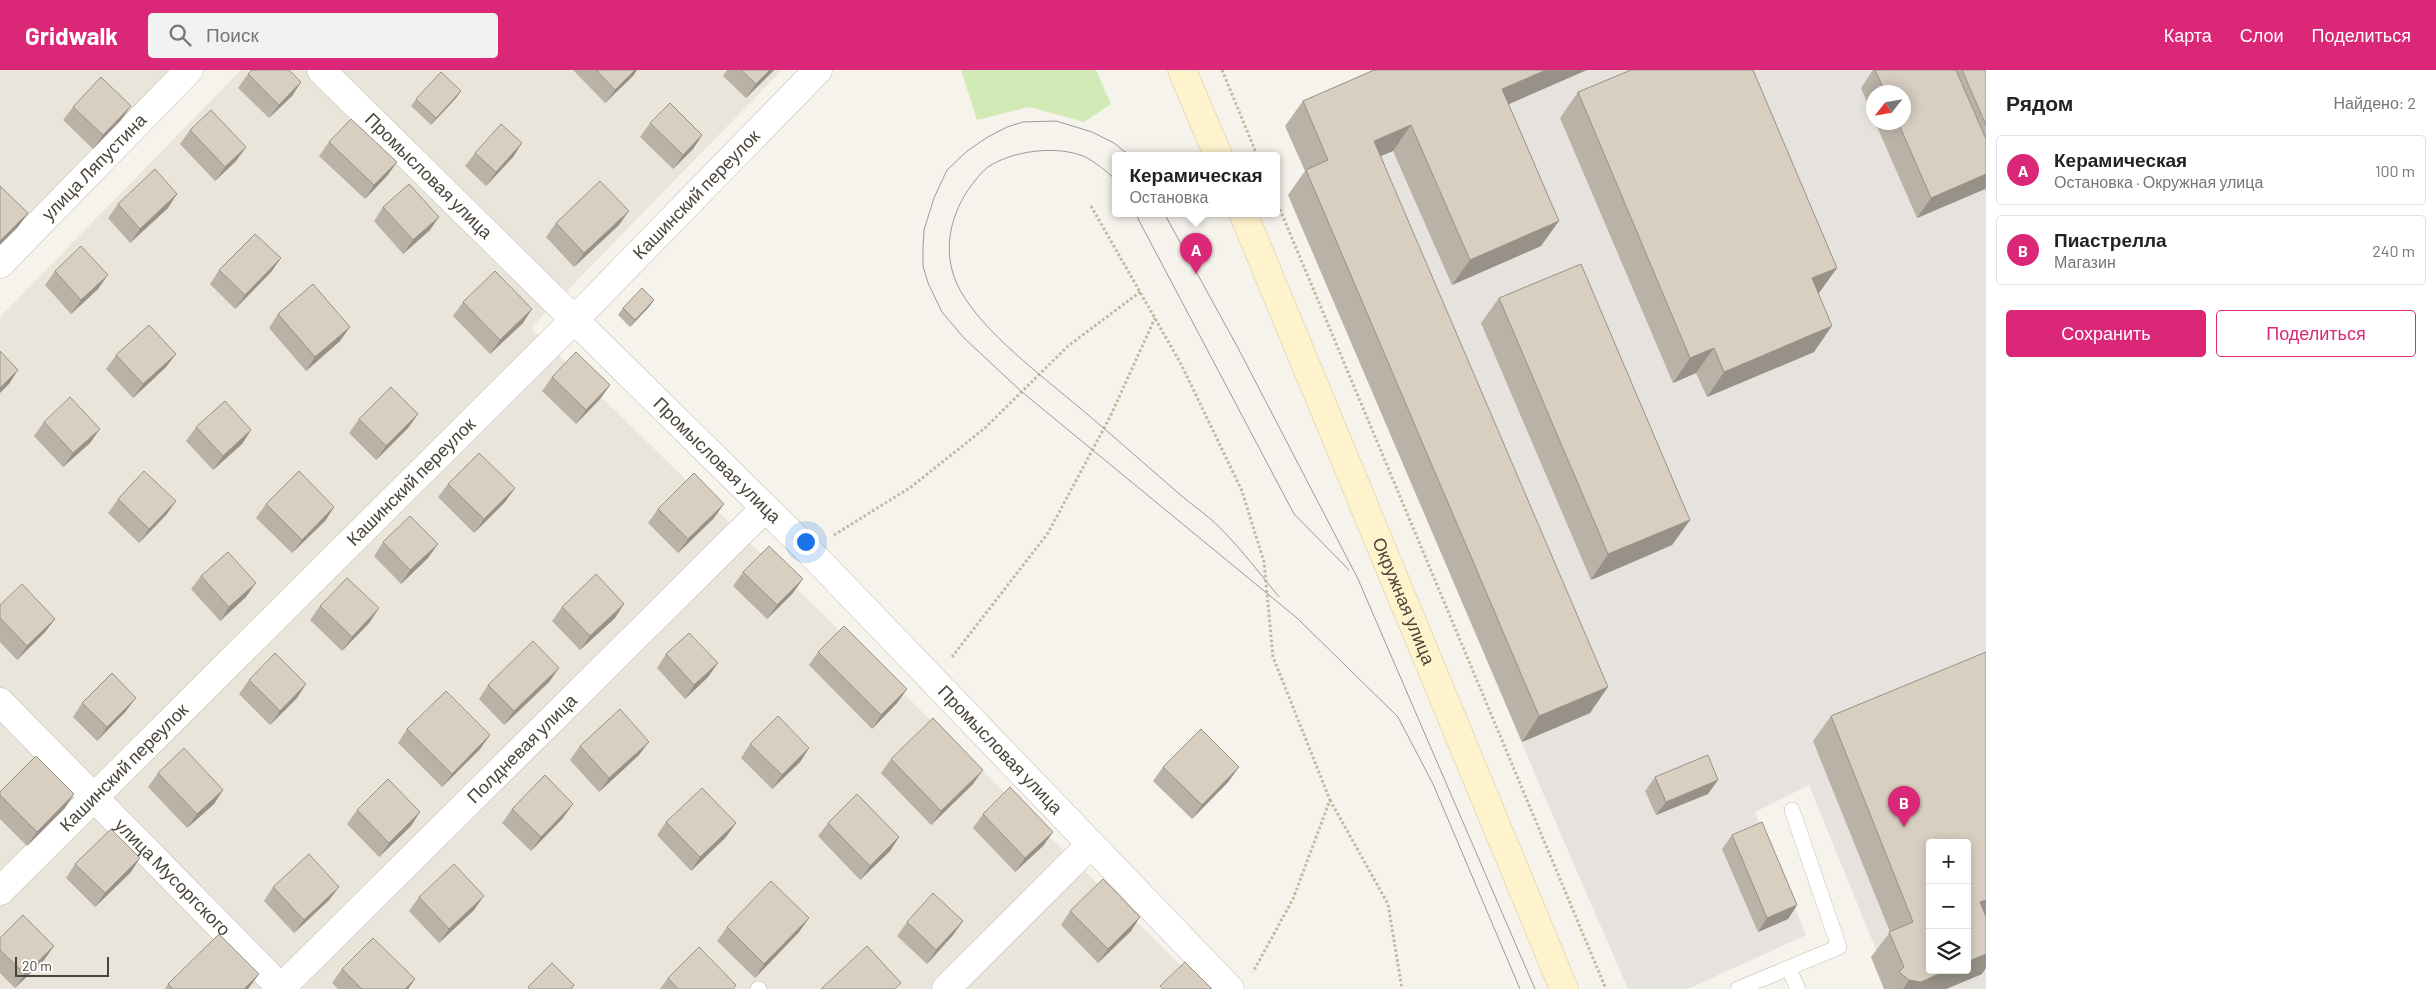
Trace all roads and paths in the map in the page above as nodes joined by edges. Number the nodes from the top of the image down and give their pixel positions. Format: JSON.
{"nodes":[{"id":1,"x":189,"y":70,"type":"edge"},
{"id":2,"x":321,"y":70,"type":"edge"},
{"id":3,"x":818,"y":70,"type":"edge"},
{"id":4,"x":1182,"y":70,"type":"edge"},
{"id":5,"x":1222,"y":70,"type":"edge"},
{"id":6,"x":1217,"y":152,"type":"edge"},
{"id":7,"x":1256,"y":152,"type":"edge"},
{"id":8,"x":1091,"y":206,"type":"dead end"},
{"id":9,"x":1280,"y":210,"type":"edge"},
{"id":10,"x":1245,"y":217,"type":"edge"},
{"id":11,"x":0,"y":264,"type":"edge"},
{"id":12,"x":1140,"y":292,"type":"junction"},
{"id":13,"x":1155,"y":318,"type":"junction"},
{"id":14,"x":575,"y":319,"type":"junction"},
{"id":15,"x":765,"y":508,"type":"junction"},
{"id":16,"x":808,"y":551,"type":"junction"},
{"id":17,"x":933,"y":682,"type":"junction"},
{"id":18,"x":0,"y":702,"type":"edge"},
{"id":19,"x":94,"y":798,"type":"junction"},
{"id":20,"x":1330,"y":800,"type":"junction"},
{"id":21,"x":1792,"y":810,"type":"dead end"},
{"id":22,"x":1090,"y":845,"type":"junction"},
{"id":23,"x":0,"y":891,"type":"edge"},
{"id":24,"x":1789,"y":969,"type":"junction"},
{"id":25,"x":1239,"y":985,"type":"edge"},
{"id":26,"x":281,"y":989,"type":"edge"},
{"id":27,"x":946,"y":989,"type":"edge"},
{"id":28,"x":1402,"y":989,"type":"edge"},
{"id":29,"x":1564,"y":989,"type":"edge"},
{"id":30,"x":1606,"y":989,"type":"edge"},
{"id":31,"x":1738,"y":989,"type":"edge"},
{"id":32,"x":1798,"y":989,"type":"edge"}],
"edges":[{"from":1,"to":11,"type":"street","name":"улица Ляпустина"},
{"from":2,"to":14,"type":"street","name":"Промысловая улица"},
{"from":3,"to":14,"type":"street","name":"Кашинский переулок"},
{"from":4,"to":6,"type":"main road"},
{"from":5,"to":7,"type":"path"},
{"from":8,"to":12,"type":"path"},
{"from":9,"to":30,"type":"path"},
{"from":10,"to":29,"type":"main road","name":"Окружная улица"},
{"from":12,"to":13,"type":"path"},
{"from":12,"to":16,"type":"path"},
{"from":13,"to":17,"type":"path"},
{"from":13,"to":20,"type":"path"},
{"from":14,"to":15,"type":"street","name":"Промысловая улица"},
{"from":14,"to":19,"type":"street","name":"Кашинский переулок"},
{"from":15,"to":16,"type":"street","name":"Промысловая улица"},
{"from":15,"to":26,"type":"street","name":"Полдневая улица"},
{"from":16,"to":17,"type":"street","name":"Промысловая улица"},
{"from":17,"to":22,"type":"street","name":"Промысловая улица"},
{"from":18,"to":19,"type":"street","name":"улица Мусоргского"},
{"from":19,"to":23,"type":"street","name":"Кашинский переулок"},
{"from":19,"to":26,"type":"street","name":"улица Мусоргского"},
{"from":20,"to":25,"type":"path"},
{"from":20,"to":28,"type":"path"},
{"from":21,"to":24,"type":"lane"},
{"from":22,"to":25,"type":"street","name":"Промысловая улица"},
{"from":22,"to":27,"type":"street"},
{"from":24,"to":31,"type":"lane"},
{"from":24,"to":32,"type":"lane"}]}
